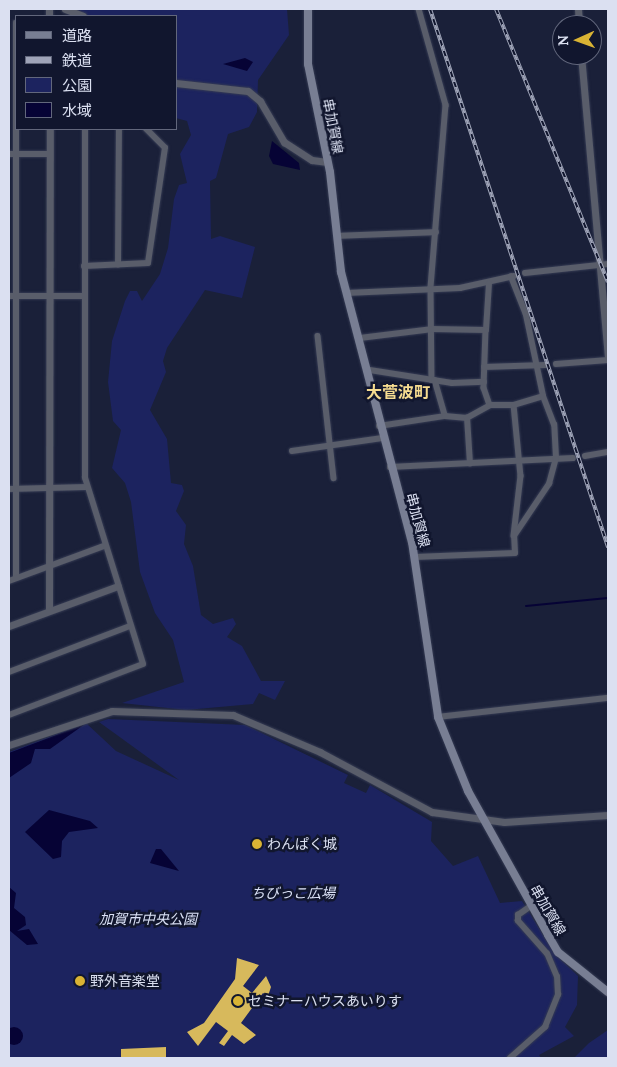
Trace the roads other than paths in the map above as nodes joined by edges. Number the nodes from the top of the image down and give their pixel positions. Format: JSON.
{"nodes":[{"id":1,"x":65,"y":9,"type":"edge"},
{"id":2,"x":308,"y":9,"type":"edge"},
{"id":3,"x":419,"y":9,"type":"edge"},
{"id":4,"x":80,"y":15,"type":"edge"},
{"id":5,"x":582,"y":65,"type":"edge"},
{"id":6,"x":178,"y":83,"type":"edge"},
{"id":7,"x":16,"y":130,"type":"edge"},
{"id":8,"x":50,"y":130,"type":"edge"},
{"id":9,"x":85,"y":130,"type":"edge"},
{"id":10,"x":119,"y":130,"type":"edge"},
{"id":11,"x":147,"y":130,"type":"edge"},
{"id":12,"x":16,"y":153,"type":"junction"},
{"id":13,"x":9,"y":154,"type":"edge"},
{"id":14,"x":50,"y":154,"type":"junction"},
{"id":15,"x":327,"y":162,"type":"junction"},
{"id":16,"x":436,"y":232,"type":"junction"},
{"id":17,"x":337,"y":236,"type":"junction"},
{"id":18,"x":598,"y":264,"type":"junction"},
{"id":19,"x":608,"y":264,"type":"edge"},
{"id":20,"x":118,"y":265,"type":"junction"},
{"id":21,"x":84,"y":266,"type":"junction"},
{"id":22,"x":525,"y":273,"type":"tunnel mouth"},
{"id":23,"x":489,"y":284,"type":"junction"},
{"id":24,"x":431,"y":288,"type":"junction"},
{"id":25,"x":346,"y":293,"type":"junction"},
{"id":26,"x":49,"y":295,"type":"junction"},
{"id":27,"x":12,"y":296,"type":"edge"},
{"id":28,"x":83,"y":296,"type":"junction"},
{"id":29,"x":432,"y":329,"type":"junction"},
{"id":30,"x":486,"y":330,"type":"junction"},
{"id":31,"x":318,"y":336,"type":"dead end"},
{"id":32,"x":360,"y":338,"type":"junction"},
{"id":33,"x":608,"y":356,"type":"edge"},
{"id":34,"x":608,"y":360,"type":"edge"},
{"id":35,"x":556,"y":364,"type":"dead end"},
{"id":36,"x":545,"y":365,"type":"dead end"},
{"id":37,"x":534,"y":366,"type":"junction"},
{"id":38,"x":484,"y":367,"type":"junction"},
{"id":39,"x":370,"y":370,"type":"junction"},
{"id":40,"x":433,"y":380,"type":"junction"},
{"id":41,"x":484,"y":382,"type":"junction"},
{"id":42,"x":543,"y":396,"type":"junction"},
{"id":43,"x":490,"y":405,"type":"junction"},
{"id":44,"x":514,"y":405,"type":"junction"},
{"id":45,"x":445,"y":416,"type":"junction"},
{"id":46,"x":467,"y":418,"type":"junction"},
{"id":47,"x":379,"y":426,"type":"junction"},
{"id":48,"x":382,"y":438,"type":"junction"},
{"id":49,"x":331,"y":446,"type":"junction"},
{"id":50,"x":292,"y":451,"type":"dead end"},
{"id":51,"x":608,"y":452,"type":"edge"},
{"id":52,"x":585,"y":456,"type":"dead end"},
{"id":53,"x":556,"y":458,"type":"junction"},
{"id":54,"x":573,"y":458,"type":"dead end"},
{"id":55,"x":519,"y":459,"type":"junction"},
{"id":56,"x":470,"y":464,"type":"junction"},
{"id":57,"x":390,"y":467,"type":"junction"},
{"id":58,"x":334,"y":478,"type":"dead end"},
{"id":59,"x":86,"y":487,"type":"junction"},
{"id":60,"x":12,"y":489,"type":"edge"},
{"id":61,"x":49,"y":489,"type":"junction"},
{"id":62,"x":514,"y":536,"type":"junction"},
{"id":63,"x":104,"y":546,"type":"junction"},
{"id":64,"x":415,"y":557,"type":"junction"},
{"id":65,"x":48,"y":566,"type":"junction"},
{"id":66,"x":16,"y":578,"type":"junction"},
{"id":67,"x":9,"y":581,"type":"edge"},
{"id":68,"x":118,"y":586,"type":"junction"},
{"id":69,"x":49,"y":610,"type":"junction"},
{"id":70,"x":9,"y":626,"type":"edge"},
{"id":71,"x":130,"y":626,"type":"junction"},
{"id":72,"x":9,"y":672,"type":"edge"},
{"id":73,"x":608,"y":698,"type":"edge"},
{"id":74,"x":9,"y":715,"type":"edge"},
{"id":75,"x":438,"y":717,"type":"junction"},
{"id":76,"x":9,"y":745,"type":"edge"},
{"id":77,"x":608,"y":815,"type":"edge"},
{"id":78,"x":485,"y":822,"type":"junction"},
{"id":79,"x":531,"y":906,"type":"junction"},
{"id":80,"x":608,"y":992,"type":"edge"},
{"id":81,"x":510,"y":1058,"type":"edge"}],
"edges":[{"from":1,"to":4,"type":"street"},
{"from":2,"to":15,"type":"main road","name":"串加賀線"},
{"from":3,"to":16,"type":"street"},
{"from":5,"to":18,"type":"street"},
{"from":6,"to":15,"type":"street"},
{"from":7,"to":12,"type":"street"},
{"from":8,"to":14,"type":"street"},
{"from":9,"to":21,"type":"street"},
{"from":10,"to":20,"type":"street"},
{"from":11,"to":20,"type":"street"},
{"from":12,"to":13,"type":"street"},
{"from":12,"to":14,"type":"street"},
{"from":12,"to":27,"type":"street"},
{"from":14,"to":26,"type":"street"},
{"from":15,"to":17,"type":"main road","name":"串加賀線"},
{"from":16,"to":17,"type":"street"},
{"from":16,"to":24,"type":"street"},
{"from":17,"to":25,"type":"main road","name":"串加賀線"},
{"from":18,"to":19,"type":"street"},
{"from":18,"to":22,"type":"street"},
{"from":18,"to":33,"type":"street"},
{"from":20,"to":21,"type":"street"},
{"from":21,"to":28,"type":"street"},
{"from":23,"to":24,"type":"street"},
{"from":23,"to":30,"type":"street"},
{"from":23,"to":37,"type":"street"},
{"from":24,"to":25,"type":"street"},
{"from":24,"to":29,"type":"street"},
{"from":25,"to":32,"type":"main road","name":"串加賀線"},
{"from":26,"to":27,"type":"street"},
{"from":26,"to":28,"type":"street"},
{"from":26,"to":61,"type":"street"},
{"from":27,"to":60,"type":"street"},
{"from":28,"to":59,"type":"street"},
{"from":29,"to":30,"type":"street"},
{"from":29,"to":32,"type":"street"},
{"from":29,"to":40,"type":"street"},
{"from":30,"to":38,"type":"street"},
{"from":31,"to":49,"type":"street"},
{"from":32,"to":39,"type":"main road","name":"串加賀線"},
{"from":34,"to":35,"type":"street"},
{"from":36,"to":37,"type":"street"},
{"from":37,"to":38,"type":"street"},
{"from":37,"to":42,"type":"street"},
{"from":38,"to":41,"type":"street"},
{"from":39,"to":40,"type":"street"},
{"from":39,"to":47,"type":"main road","name":"串加賀線"},
{"from":40,"to":41,"type":"street"},
{"from":40,"to":45,"type":"street"},
{"from":41,"to":43,"type":"street"},
{"from":42,"to":44,"type":"street"},
{"from":42,"to":53,"type":"street"},
{"from":43,"to":44,"type":"street"},
{"from":43,"to":46,"type":"street"},
{"from":44,"to":55,"type":"street"},
{"from":45,"to":46,"type":"street"},
{"from":45,"to":47,"type":"street"},
{"from":46,"to":56,"type":"street"},
{"from":47,"to":48,"type":"main road","name":"串加賀線"},
{"from":48,"to":49,"type":"street"},
{"from":48,"to":57,"type":"main road","name":"串加賀線"},
{"from":49,"to":50,"type":"street"},
{"from":49,"to":58,"type":"street"},
{"from":51,"to":52,"type":"street"},
{"from":53,"to":54,"type":"street"},
{"from":53,"to":55,"type":"street"},
{"from":53,"to":62,"type":"street"},
{"from":55,"to":56,"type":"street"},
{"from":55,"to":62,"type":"street"},
{"from":56,"to":57,"type":"street"},
{"from":57,"to":64,"type":"main road","name":"串加賀線"},
{"from":59,"to":61,"type":"street"},
{"from":59,"to":63,"type":"street"},
{"from":60,"to":61,"type":"street"},
{"from":60,"to":66,"type":"street"},
{"from":61,"to":65,"type":"street"},
{"from":62,"to":64,"type":"street"},
{"from":63,"to":65,"type":"street"},
{"from":63,"to":68,"type":"street"},
{"from":64,"to":75,"type":"main road","name":"串加賀線"},
{"from":65,"to":66,"type":"street"},
{"from":65,"to":69,"type":"street"},
{"from":66,"to":67,"type":"street"},
{"from":68,"to":69,"type":"street"},
{"from":68,"to":71,"type":"street"},
{"from":69,"to":70,"type":"street"},
{"from":71,"to":72,"type":"street"},
{"from":71,"to":74,"type":"street"},
{"from":73,"to":75,"type":"street"},
{"from":75,"to":78,"type":"main road","name":"串加賀線"},
{"from":76,"to":78,"type":"street"},
{"from":77,"to":78,"type":"street"},
{"from":78,"to":79,"type":"main road","name":"串加賀線"},
{"from":79,"to":80,"type":"main road","name":"串加賀線"},
{"from":79,"to":81,"type":"street"}]}
